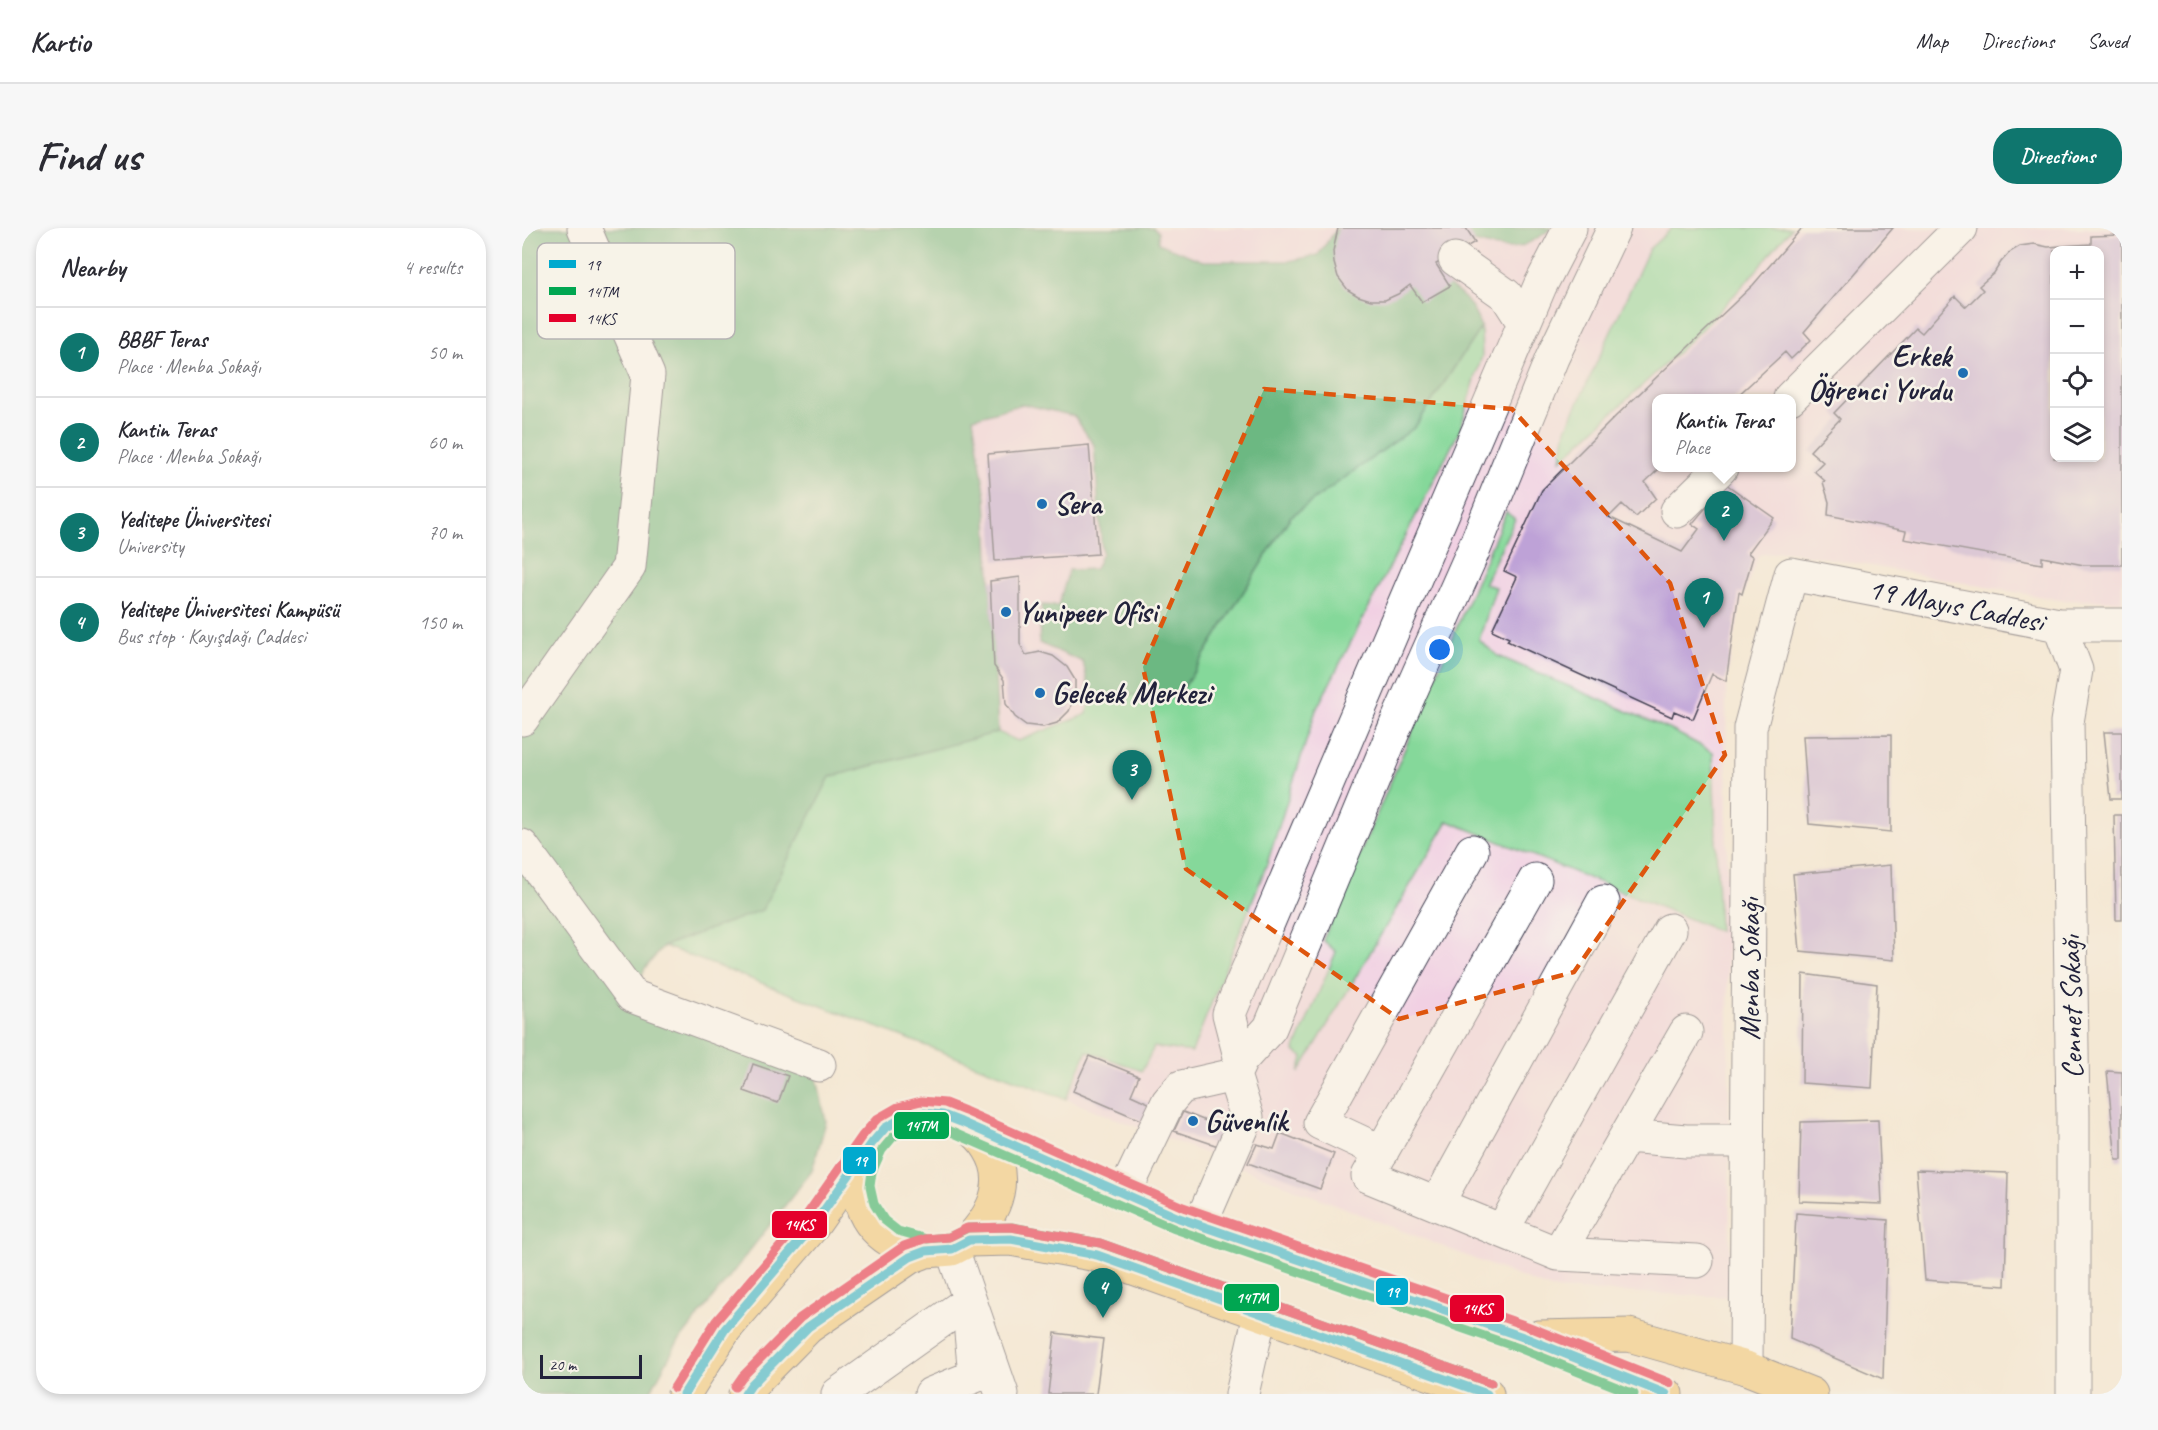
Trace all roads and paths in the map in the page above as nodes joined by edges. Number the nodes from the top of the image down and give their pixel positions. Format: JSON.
{"nodes":[{"id":1,"x":584,"y":228,"type":"edge"},
{"id":2,"x":1570,"y":228,"type":"edge"},
{"id":3,"x":1614,"y":228,"type":"edge"},
{"id":4,"x":1961,"y":228,"type":"edge"},
{"id":5,"x":591,"y":243,"type":"edge"},
{"id":6,"x":1455,"y":259,"type":"dead end"},
{"id":7,"x":1524,"y":323,"type":"junction"},
{"id":8,"x":632,"y":339,"type":"edge"},
{"id":9,"x":1795,"y":394,"type":"edge"},
{"id":10,"x":1716,"y":472,"type":"edge"},
{"id":11,"x":1677,"y":511,"type":"dead end"},
{"id":12,"x":1791,"y":574,"type":"joint"},
{"id":13,"x":2059,"y":625,"type":"junction"},
{"id":14,"x":2122,"y":625,"type":"edge"},
{"id":15,"x":522,"y":719,"type":"edge"},
{"id":16,"x":522,"y":846,"type":"edge"},
{"id":17,"x":1472,"y":850,"type":"dead end"},
{"id":18,"x":1535,"y":880,"type":"dead end"},
{"id":19,"x":1604,"y":902,"type":"dead end"},
{"id":20,"x":1670,"y":930,"type":"dead end"},
{"id":21,"x":1686,"y":1032,"type":"dead end"},
{"id":22,"x":819,"y":1065,"type":"dead end"},
{"id":23,"x":1238,"y":1067,"type":"junction"},
{"id":24,"x":961,"y":1122,"type":"junction"},
{"id":25,"x":1627,"y":1136,"type":"junction"},
{"id":26,"x":1748,"y":1141,"type":"junction"},
{"id":27,"x":872,"y":1143,"type":"junction"},
{"id":28,"x":1382,"y":1152,"type":"junction"},
{"id":29,"x":1124,"y":1194,"type":"junction"},
{"id":30,"x":1437,"y":1204,"type":"junction"},
{"id":31,"x":1200,"y":1225,"type":"junction"},
{"id":32,"x":1502,"y":1231,"type":"junction"},
{"id":33,"x":949,"y":1247,"type":"junction"},
{"id":34,"x":1558,"y":1254,"type":"junction"},
{"id":35,"x":1697,"y":1261,"type":"dead end"},
{"id":36,"x":969,"y":1301,"type":"junction"},
{"id":37,"x":1260,"y":1314,"type":"junction"},
{"id":38,"x":1523,"y":1337,"type":"junction"},
{"id":39,"x":1746,"y":1368,"type":"junction"},
{"id":40,"x":1451,"y":1388,"type":"edge"},
{"id":41,"x":684,"y":1394,"type":"edge"},
{"id":42,"x":745,"y":1394,"type":"edge"},
{"id":43,"x":838,"y":1394,"type":"edge"},
{"id":44,"x":932,"y":1394,"type":"edge"},
{"id":45,"x":1002,"y":1394,"type":"edge"},
{"id":46,"x":1242,"y":1394,"type":"edge"},
{"id":47,"x":1487,"y":1394,"type":"edge"},
{"id":48,"x":1666,"y":1394,"type":"edge"},
{"id":49,"x":1811,"y":1394,"type":"edge"},
{"id":50,"x":2073,"y":1394,"type":"edge"}],
"edges":[{"from":1,"to":5,"type":"street"},
{"from":2,"to":7,"type":"street"},
{"from":3,"to":23,"type":"street"},
{"from":4,"to":9,"type":"street"},
{"from":6,"to":7,"type":"street"},
{"from":7,"to":23,"type":"street"},
{"from":8,"to":15,"type":"street"},
{"from":10,"to":11,"type":"street"},
{"from":12,"to":13,"type":"street","name":"19 Mayıs Caddesi"},
{"from":12,"to":26,"type":"street","name":"Menba Sokağı"},
{"from":13,"to":14,"type":"street","name":"19 Mayıs Caddesi"},
{"from":13,"to":50,"type":"street","name":"Cennet Sokağı"},
{"from":16,"to":22,"type":"street"},
{"from":17,"to":28,"type":"street"},
{"from":18,"to":28,"type":"street"},
{"from":19,"to":30,"type":"street"},
{"from":20,"to":32,"type":"street"},
{"from":21,"to":25,"type":"street"},
{"from":23,"to":29,"type":"street"},
{"from":23,"to":31,"type":"street"},
{"from":24,"to":27,"type":"main road"},
{"from":24,"to":29,"type":"main road"},
{"from":24,"to":33,"type":"main road"},
{"from":25,"to":26,"type":"street"},
{"from":25,"to":34,"type":"street"},
{"from":26,"to":39,"type":"street","name":"Menba Sokağı"},
{"from":27,"to":33,"type":"main road"},
{"from":27,"to":41,"type":"main road"},
{"from":28,"to":30,"type":"street"},
{"from":29,"to":31,"type":"main road"},
{"from":30,"to":32,"type":"street"},
{"from":31,"to":38,"type":"main road"},
{"from":32,"to":34,"type":"street"},
{"from":33,"to":36,"type":"street"},
{"from":33,"to":37,"type":"main road"},
{"from":33,"to":42,"type":"main road"},
{"from":34,"to":35,"type":"street"},
{"from":36,"to":43,"type":"street"},
{"from":36,"to":44,"type":"street"},
{"from":36,"to":45,"type":"street"},
{"from":37,"to":40,"type":"main road"},
{"from":37,"to":46,"type":"street"},
{"from":38,"to":39,"type":"main road"},
{"from":38,"to":48,"type":"main road"},
{"from":39,"to":49,"type":"main road"},
{"from":40,"to":47,"type":"main road"}]}
